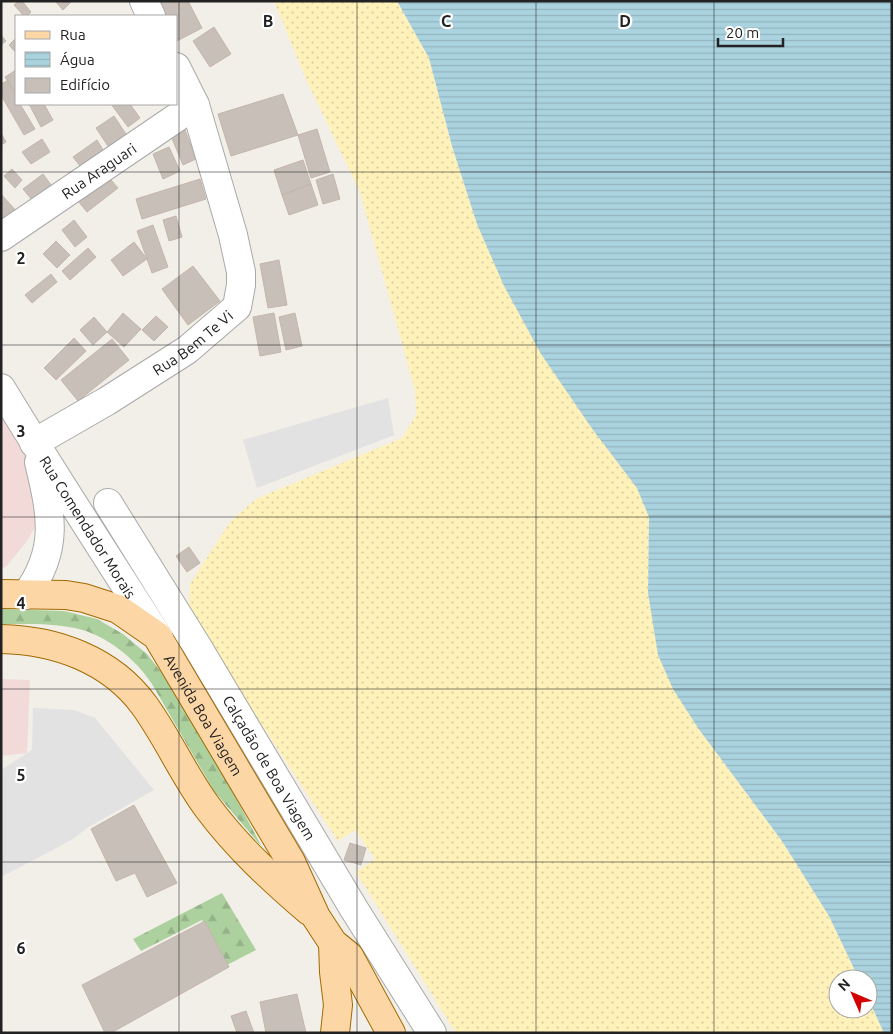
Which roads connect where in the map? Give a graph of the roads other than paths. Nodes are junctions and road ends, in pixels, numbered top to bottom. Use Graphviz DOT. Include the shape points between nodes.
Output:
graph roads {
  1 [pos="144,1"];
  2 [pos="151,15"];
  3 [pos="178,71"];
  4 [pos="195,105"];
  5 [pos="1,236"];
  6 [pos="1,388"];
  7 [pos="34,443"];
  8 [pos="108,503"];
  9 [pos="14,594"];
  10 [pos="3,640"];
  11 [pos="160,641"];
  12 [pos="316,916"];
  13 [pos="333,943"];
  14 [pos="335,1033"];
  15 [pos="391,1033"];
  16 [pos="432,1033"];
  1 -- 2 [label="street"];
  3 -- 4 [label="street, Rua Bem Te Vi"];
  4 -- 5 [label="street, Rua Araguari"];
  4 -- 7 [label="street, Rua Bem Te Vi" via="238,256 242,285 237,307 187,350 107,402"];
  6 -- 7 [label="street, Rua Comendador Morais"];
  7 -- 9 [label="street" via="47,494 51,534 40,574"];
  7 -- 11 [label="street, Rua Comendador Morais"];
  8 -- 16 [label="street, Calçadão de Boa Viagem"];
  9 -- 11 [label="main road, Avenida Boa Viagem" via="66,596 109,606"];
  10 -- 12 [label="main road, Avenida Boa Viagem" via="22,640 59,648 96,662 131,689 208,808 254,861"];
  11 -- 12 [label="main road, Avenida Boa Viagem" via="291,862"];
  12 -- 13 [label="main road, Avenida Boa Viagem"];
  13 -- 14 [label="main road" via="338,1005"];
  13 -- 15 [label="main road, Avenida Boa Viagem" via="349,956"];
}
